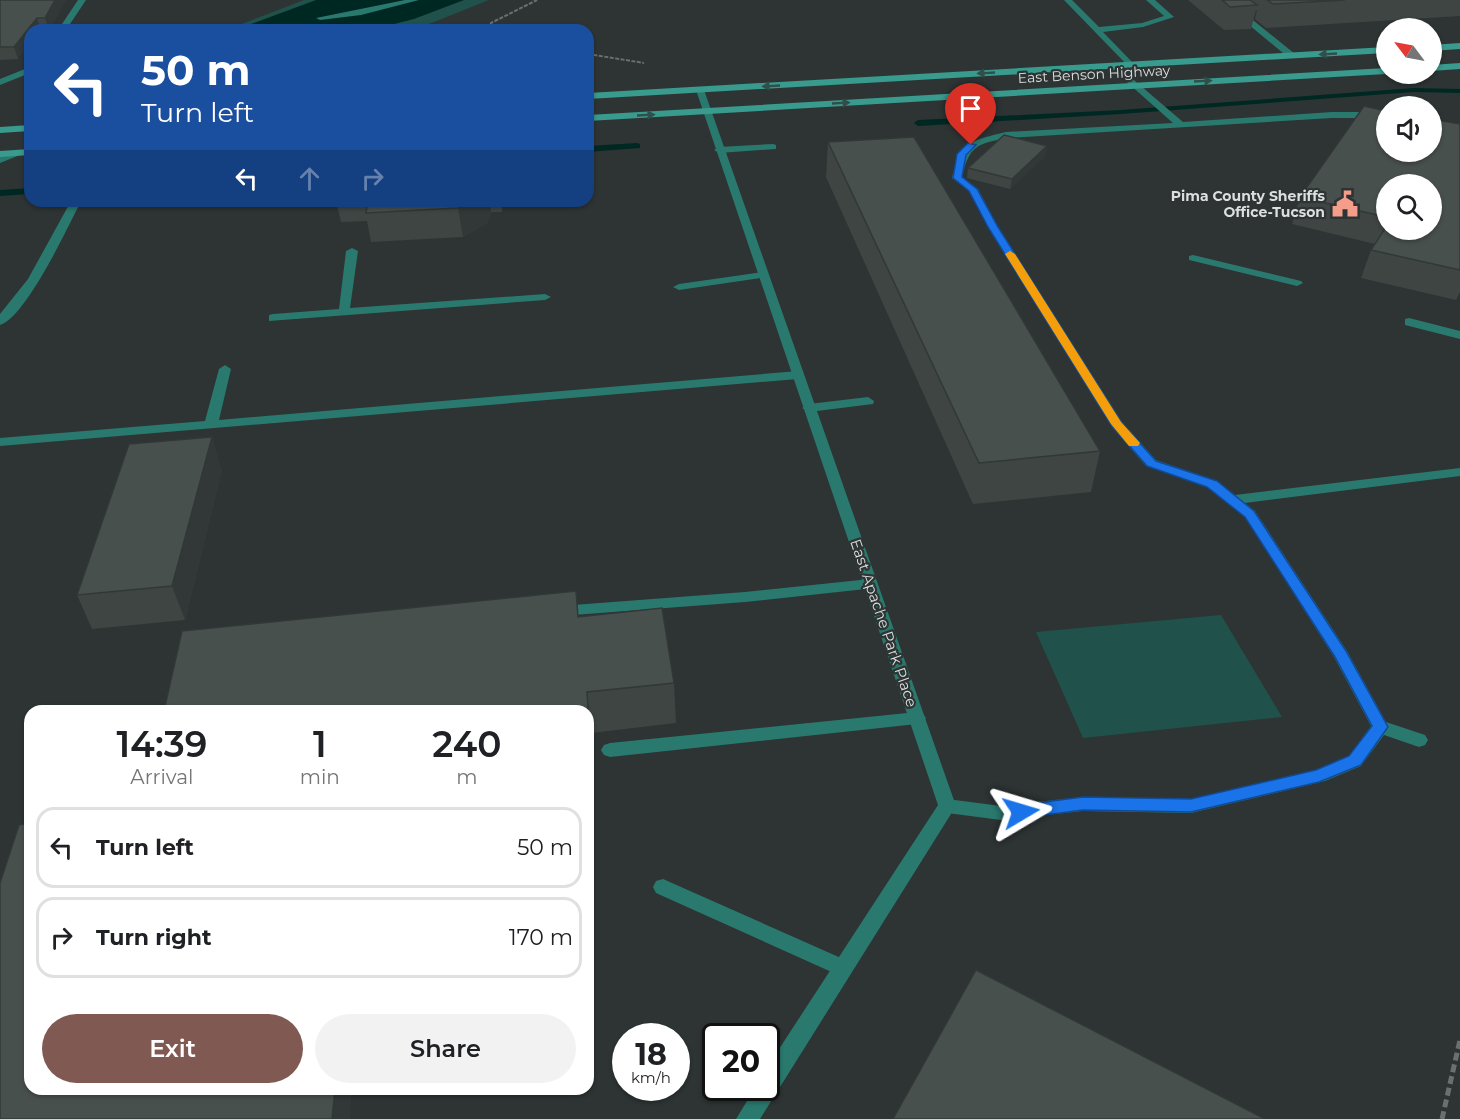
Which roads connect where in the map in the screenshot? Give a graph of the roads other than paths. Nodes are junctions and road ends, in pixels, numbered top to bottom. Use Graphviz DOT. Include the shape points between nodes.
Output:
graph roads {
  1 [pos="82,0"];
  2 [pos="415,0"];
  3 [pos="1068,0"];
  4 [pos="1150,0"];
  5 [pos="1224,0"];
  6 [pos="1252,14"];
  7 [pos="1242,15"];
  8 [pos="320,18"];
  9 [pos="66,24"];
  10 [pos="1096,30"];
  11 [pos="1460,46"];
  12 [pos="1442,47"];
  13 [pos="1376,51"];
  14 [pos="1292,56"];
  15 [pos="1130,65"];
  16 [pos="1114,66"];
  17 [pos="1460,66"];
  18 [pos="1442,67"];
  19 [pos="24,72"];
  20 [pos="1376,72"];
  21 [pos="0,82"];
  22 [pos="1138,85"];
  23 [pos="700,90"];
  24 [pos="594,96"];
  25 [pos="706,111"];
  26 [pos="1376,115"];
  27 [pos="594,118"];
  28 [pos="1181,124"];
  29 [pos="24,128"];
  30 [pos="0,130"];
  31 [pos="773,147"];
  32 [pos="719,150"];
  33 [pos="24,152"];
  34 [pos="16,153"];
  35 [pos="0,154"];
  36 [pos="0,160"];
  37 [pos="73,207"];
  38 [pos="352,250"];
  39 [pos="1193,258"];
  40 [pos="763,275"];
  41 [pos="1297,283"];
  42 [pos="679,287"];
  43 [pos="545,297"];
  44 [pos="344,313"];
  45 [pos="273,318"];
  46 [pos="0,321"];
  47 [pos="1409,322"];
  48 [pos="1460,335"];
  49 [pos="225,369"];
  50 [pos="798,375"];
  51 [pos="868,401"];
  52 [pos="809,408"];
  53 [pos="210,424"];
  54 [pos="0,442"];
  55 [pos="1460,472"];
  56 [pos="1232,500"];
  57 [pos="870,584"];
  58 [pos="543,612"];
  59 [pos="917,718"];
  60 [pos="1380,727"];
  61 [pos="1419,740"];
  62 [pos="610,750"];
  63 [pos="947,806"];
  64 [pos="663,887"];
  65 [pos="843,968"];
  66 [pos="748,1118"];
  1 -- 9 [label="street"];
  2 -- 8 [label="street"];
  3 -- 10 [label="street"];
  4 -- 10 [label="street" via="1170,17 1143,25"];
  5 -- 7 [label="street"];
  6 -- 7 [label="street"];
  7 -- 14 [label="street"];
  10 -- 15 [label="street"];
  11 -- 12 [label="main road"];
  13 -- 14 [label="main road, East Benson Highway, one-way"];
  14 -- 15 [label="main road, East Benson Highway"];
  15 -- 16 [label="main road, East Benson Highway"];
  16 -- 22 [label="street"];
  16 -- 23 [label="main road, East Benson Highway, one-way"];
  17 -- 18 [label="main road"];
  19 -- 21 [label="street"];
  22 -- 20 [label="main road, East Benson Highway, one-way"];
  25 -- 22 [label="main road, East Benson Highway, one-way"];
  22 -- 28 [label="street"];
  23 -- 24 [label="main road, East Benson Highway"];
  23 -- 25 [label="street, East Apache Park Place"];
  27 -- 25 [label="main road, East Benson Highway, one-way"];
  25 -- 32 [label="street, East Apache Park Place"];
  26 -- 28 [label="street"];
  28 -- 56 [label="street" via="1006,135 981,141 962,154 957,178 973,189 1117,424 1151,464 1212,484"];
  29 -- 30 [label="main road"];
  31 -- 32 [label="street"];
  32 -- 40 [label="street, East Apache Park Place"];
  33 -- 34 [label="main road"];
  34 -- 35 [label="main road"];
  34 -- 36 [label="street"];
  37 -- 46 [label="street" via="19,303"];
  38 -- 44 [label="street"];
  39 -- 41 [label="street"];
  40 -- 42 [label="street"];
  40 -- 50 [label="street, East Apache Park Place"];
  43 -- 44 [label="street"];
  44 -- 45 [label="street"];
  47 -- 48 [label="street"];
  49 -- 53 [label="street"];
  50 -- 52 [label="street, East Apache Park Place"];
  50 -- 53 [label="street"];
  51 -- 52 [label="street"];
  52 -- 57 [label="street, East Apache Park Place"];
  53 -- 54 [label="street"];
  55 -- 56 [label="street"];
  56 -- 60 [label="street" via="1250,514 1341,655"];
  57 -- 58 [label="street"];
  57 -- 59 [label="street, East Apache Park Place"];
  59 -- 62 [label="street"];
  59 -- 63 [label="street, East Apache Park Place"];
  60 -- 61 [label="street"];
  60 -- 63 [label="street" via="1355,761 1319,776 1191,806 1083,804 1001,813"];
  63 -- 65 [label="street"];
  64 -- 65 [label="street"];
  65 -- 66 [label="street"];
}
